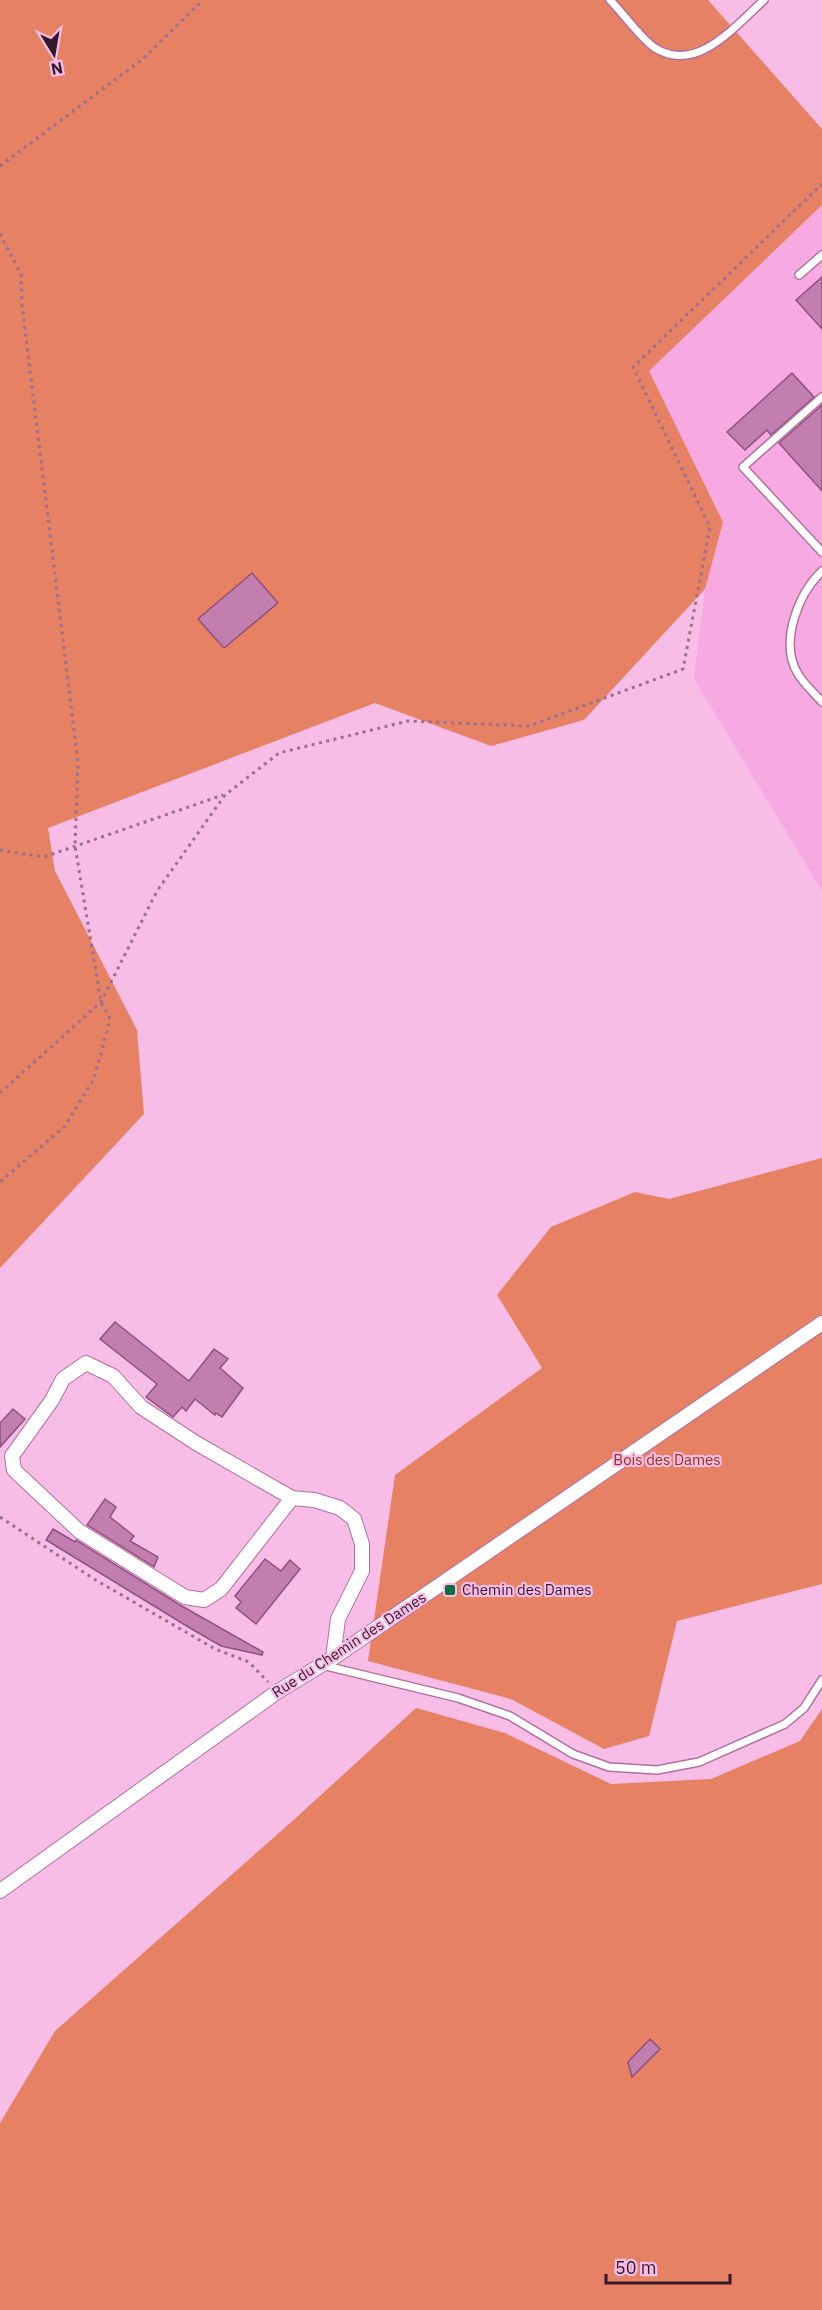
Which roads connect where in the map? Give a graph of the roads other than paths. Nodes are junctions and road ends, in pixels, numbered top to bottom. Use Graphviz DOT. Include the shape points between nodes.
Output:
graph roads {
  1 [pos="610,0"];
  2 [pos="764,0"];
  3 [pos="822,255"];
  4 [pos="799,275"];
  5 [pos="822,397"];
  6 [pos="822,552"];
  7 [pos="822,571"];
  8 [pos="822,702"];
  9 [pos="822,1323"];
  10 [pos="292,1498"];
  11 [pos="327,1661"];
  12 [pos="822,1680"];
  13 [pos="0,1891"];
  1 -- 2 [label="lane" via="653,47 672,56 692,56 707,49"];
  3 -- 4 [label="lane"];
  5 -- 6 [label="lane" via="743,467"];
  7 -- 8 [label="lane" via="810,582 792,624 790,648 797,673"];
  9 -- 11 [label="street, Rue du Chemin des Dames"];
  10 -- 10 [label="street" via="221,1589 204,1600 185,1597 79,1531 14,1470 12,1456 63,1379 86,1363 113,1376 141,1407"];
  10 -- 11 [label="street" via="340,1508 354,1519 362,1544 362,1571 338,1620"];
  11 -- 12 [label="lane" via="510,1716 573,1754 609,1767 657,1770 699,1762 785,1724 804,1708"];
  11 -- 13 [label="street, Rue du Chemin des Dames" via="277,1692"];
}
